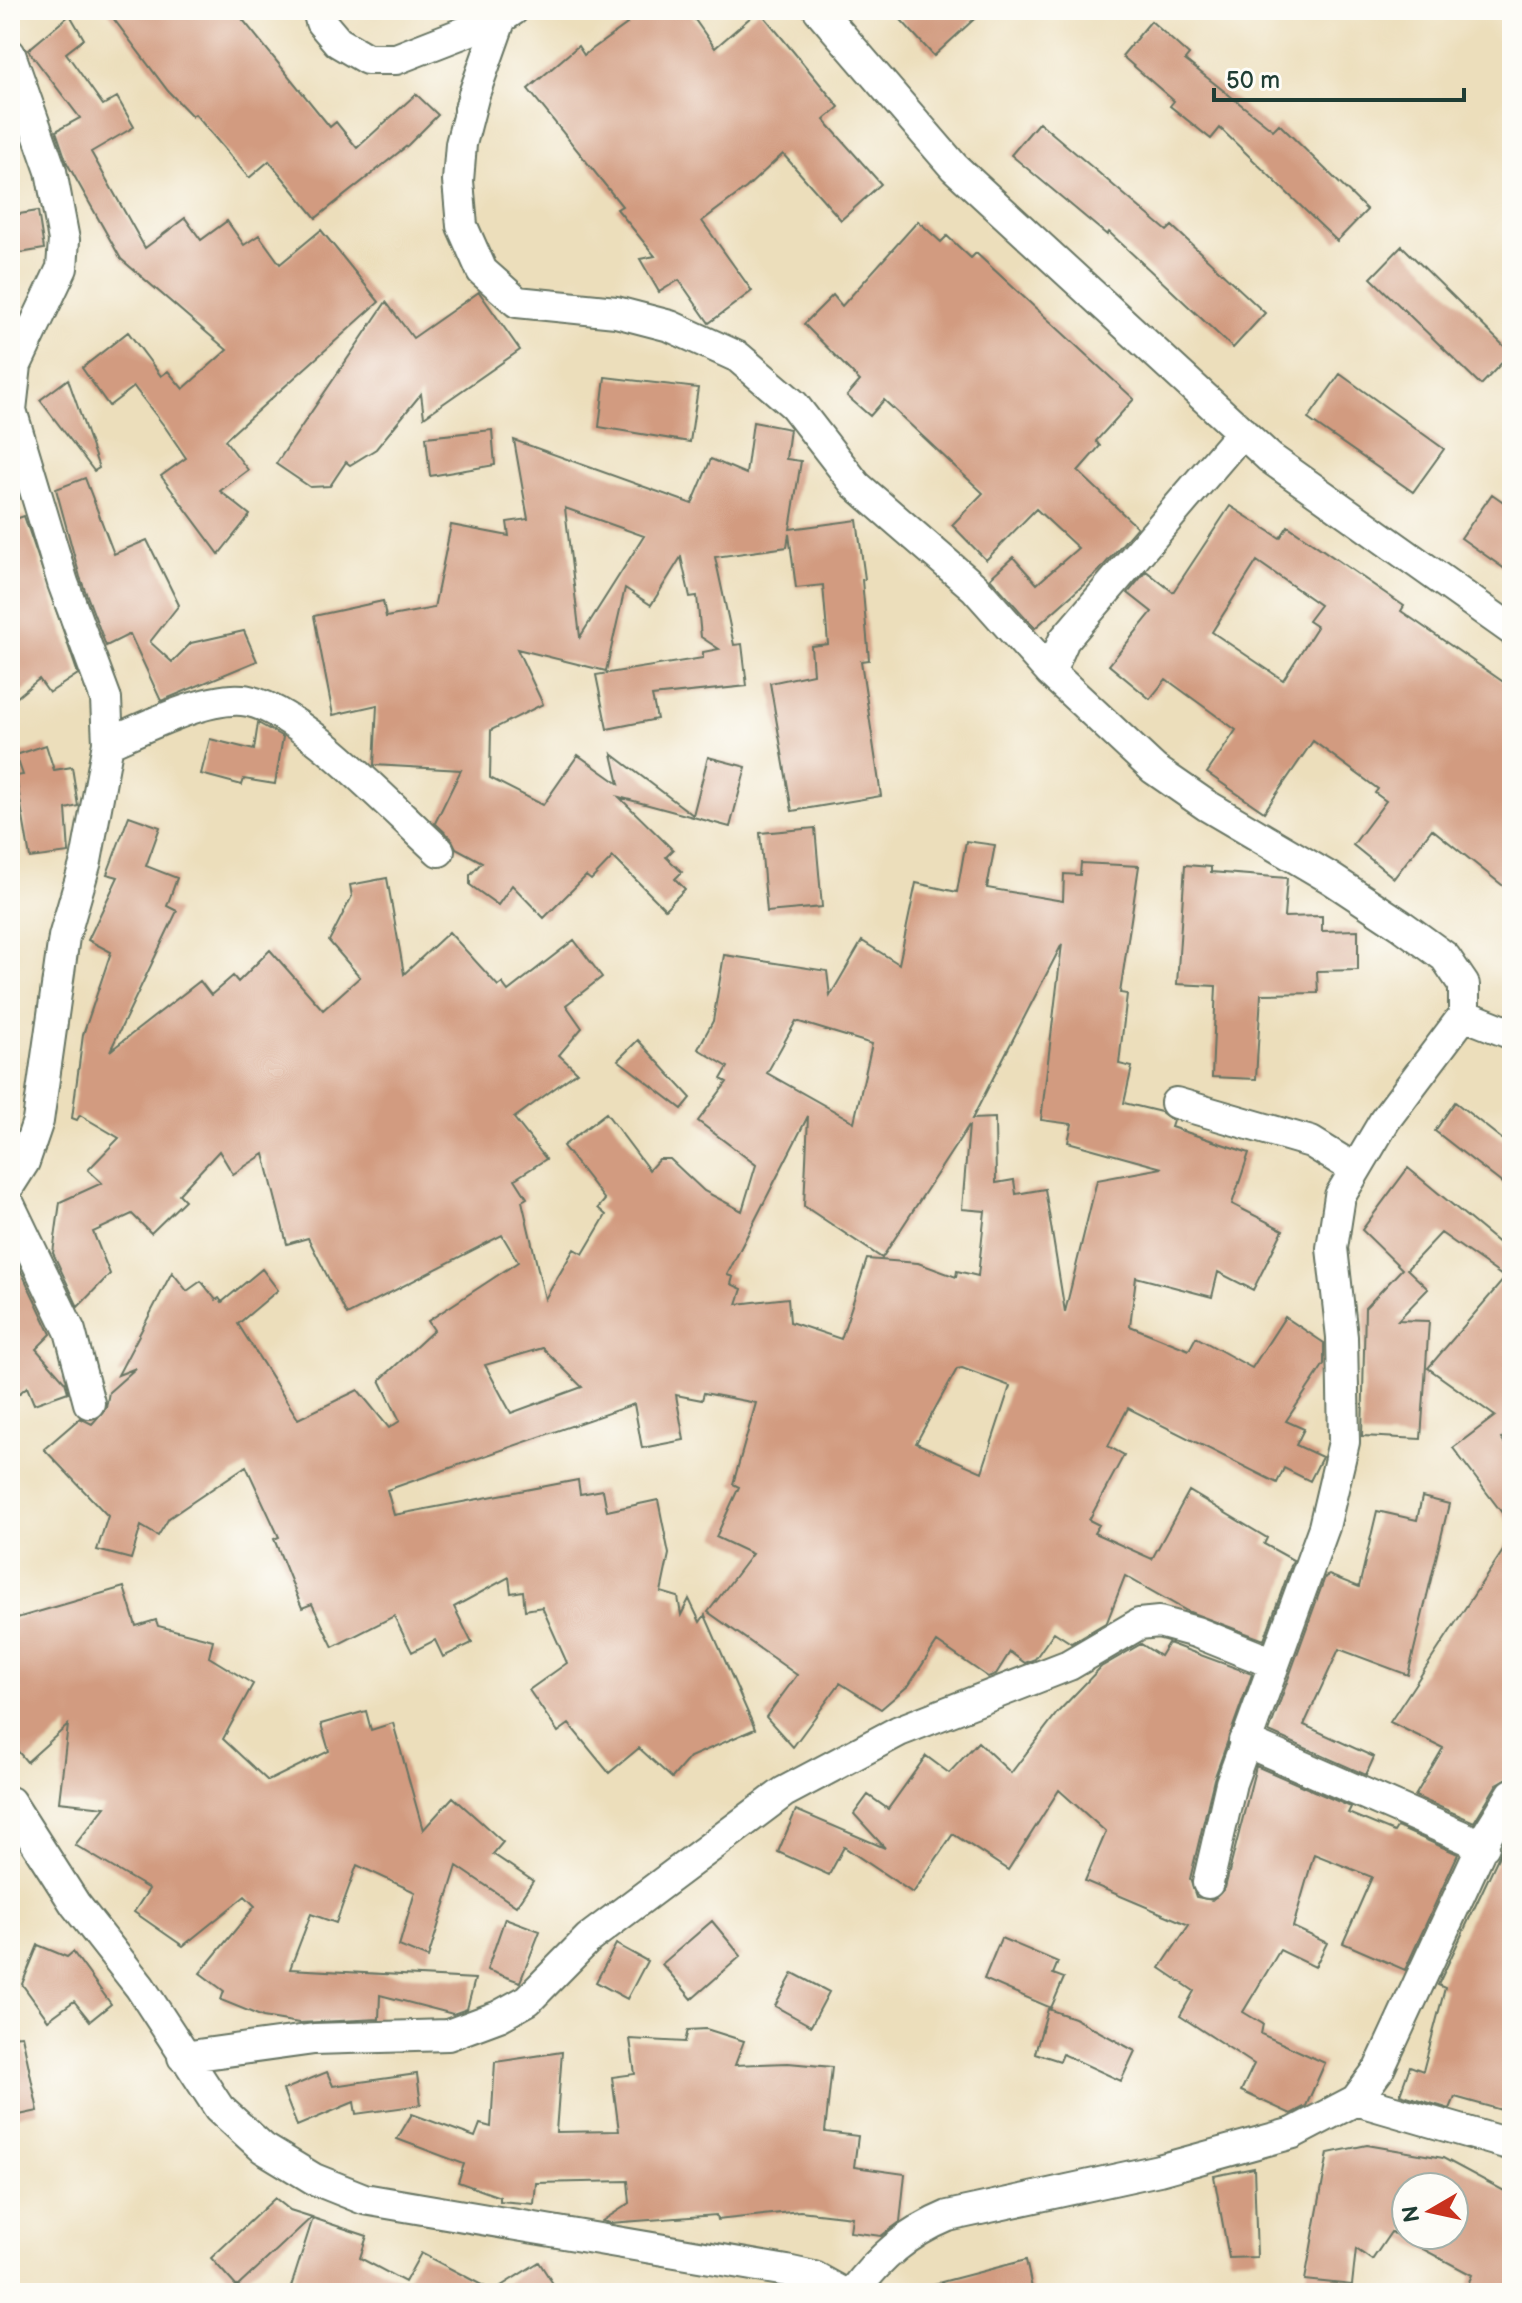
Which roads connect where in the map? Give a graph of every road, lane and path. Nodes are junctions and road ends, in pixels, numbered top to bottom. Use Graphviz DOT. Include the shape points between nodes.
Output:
graph roads {
  1 [pos="318,10"];
  2 [pos="819,10"];
  3 [pos="507,14"];
  4 [pos="10,54"];
  5 [pos="1242,432"];
  6 [pos="1512,630"];
  7 [pos="1050,672"];
  8 [pos="108,743"];
  9 [pos="439,851"];
  10 [pos="1464,1015"];
  11 [pos="1512,1034"];
  12 [pos="1176,1103"];
  13 [pos="1355,1169"];
  14 [pos="10,1184"];
  15 [pos="10,1206"];
  16 [pos="89,1403"];
  17 [pos="1273,1663"];
  18 [pos="1244,1741"];
  19 [pos="1512,1794"];
  20 [pos="10,1802"];
  21 [pos="1484,1846"];
  22 [pos="1208,1883"];
  23 [pos="183,2057"];
  24 [pos="1356,2100"];
  25 [pos="1512,2145"];
  26 [pos="843,2293"];
  27 [pos="853,2293"];
  1 -- 3 [label="street" via="338,42 367,59 396,59"];
  2 -- 5 [label="street" via="954,167"];
  3 -- 7 [label="street" via="474,94 461,144 462,226 482,271 517,302 616,312 670,326 738,357 794,405 856,485 975,588"];
  4 -- 8 [label="street" via="51,171 64,240 62,268 16,365 11,410 59,570 106,699"];
  5 -- 6 [label="street" via="1270,458"];
  5 -- 7 [label="street" via="1064,640"];
  7 -- 10 [label="street" via="1154,769 1445,957 1464,985"];
  8 -- 9 [label="street" via="196,709 240,700 269,705 313,737"];
  8 -- 14 [label="street" via="86,861 64,937 38,1121"];
  10 -- 11 [label="street"];
  10 -- 13 [label="street"];
  12 -- 13 [label="street" via="1311,1142"];
  13 -- 17 [label="street" via="1340,1196 1332,1248 1342,1337 1344,1442 1324,1527"];
  15 -- 16 [label="street" via="70,1331"];
  17 -- 18 [label="street"];
  17 -- 23 [label="street" via="1196,1632 1159,1622 1139,1624 1069,1665 899,1731 784,1792 589,1938 528,2000 499,2016 448,2035 314,2039"];
  18 -- 21 [label="street"];
  18 -- 22 [label="street"];
  19 -- 21 [label="street"];
  20 -- 23 [label="street"];
  21 -- 24 [label="street" via="1379,2069"];
  23 -- 26 [label="street" via="219,2108 263,2148 314,2179 364,2199 787,2271 814,2277"];
  24 -- 25 [label="street"];
  24 -- 27 [label="street" via="1293,2133 1159,2170 948,2216 919,2228 877,2261"];
}
